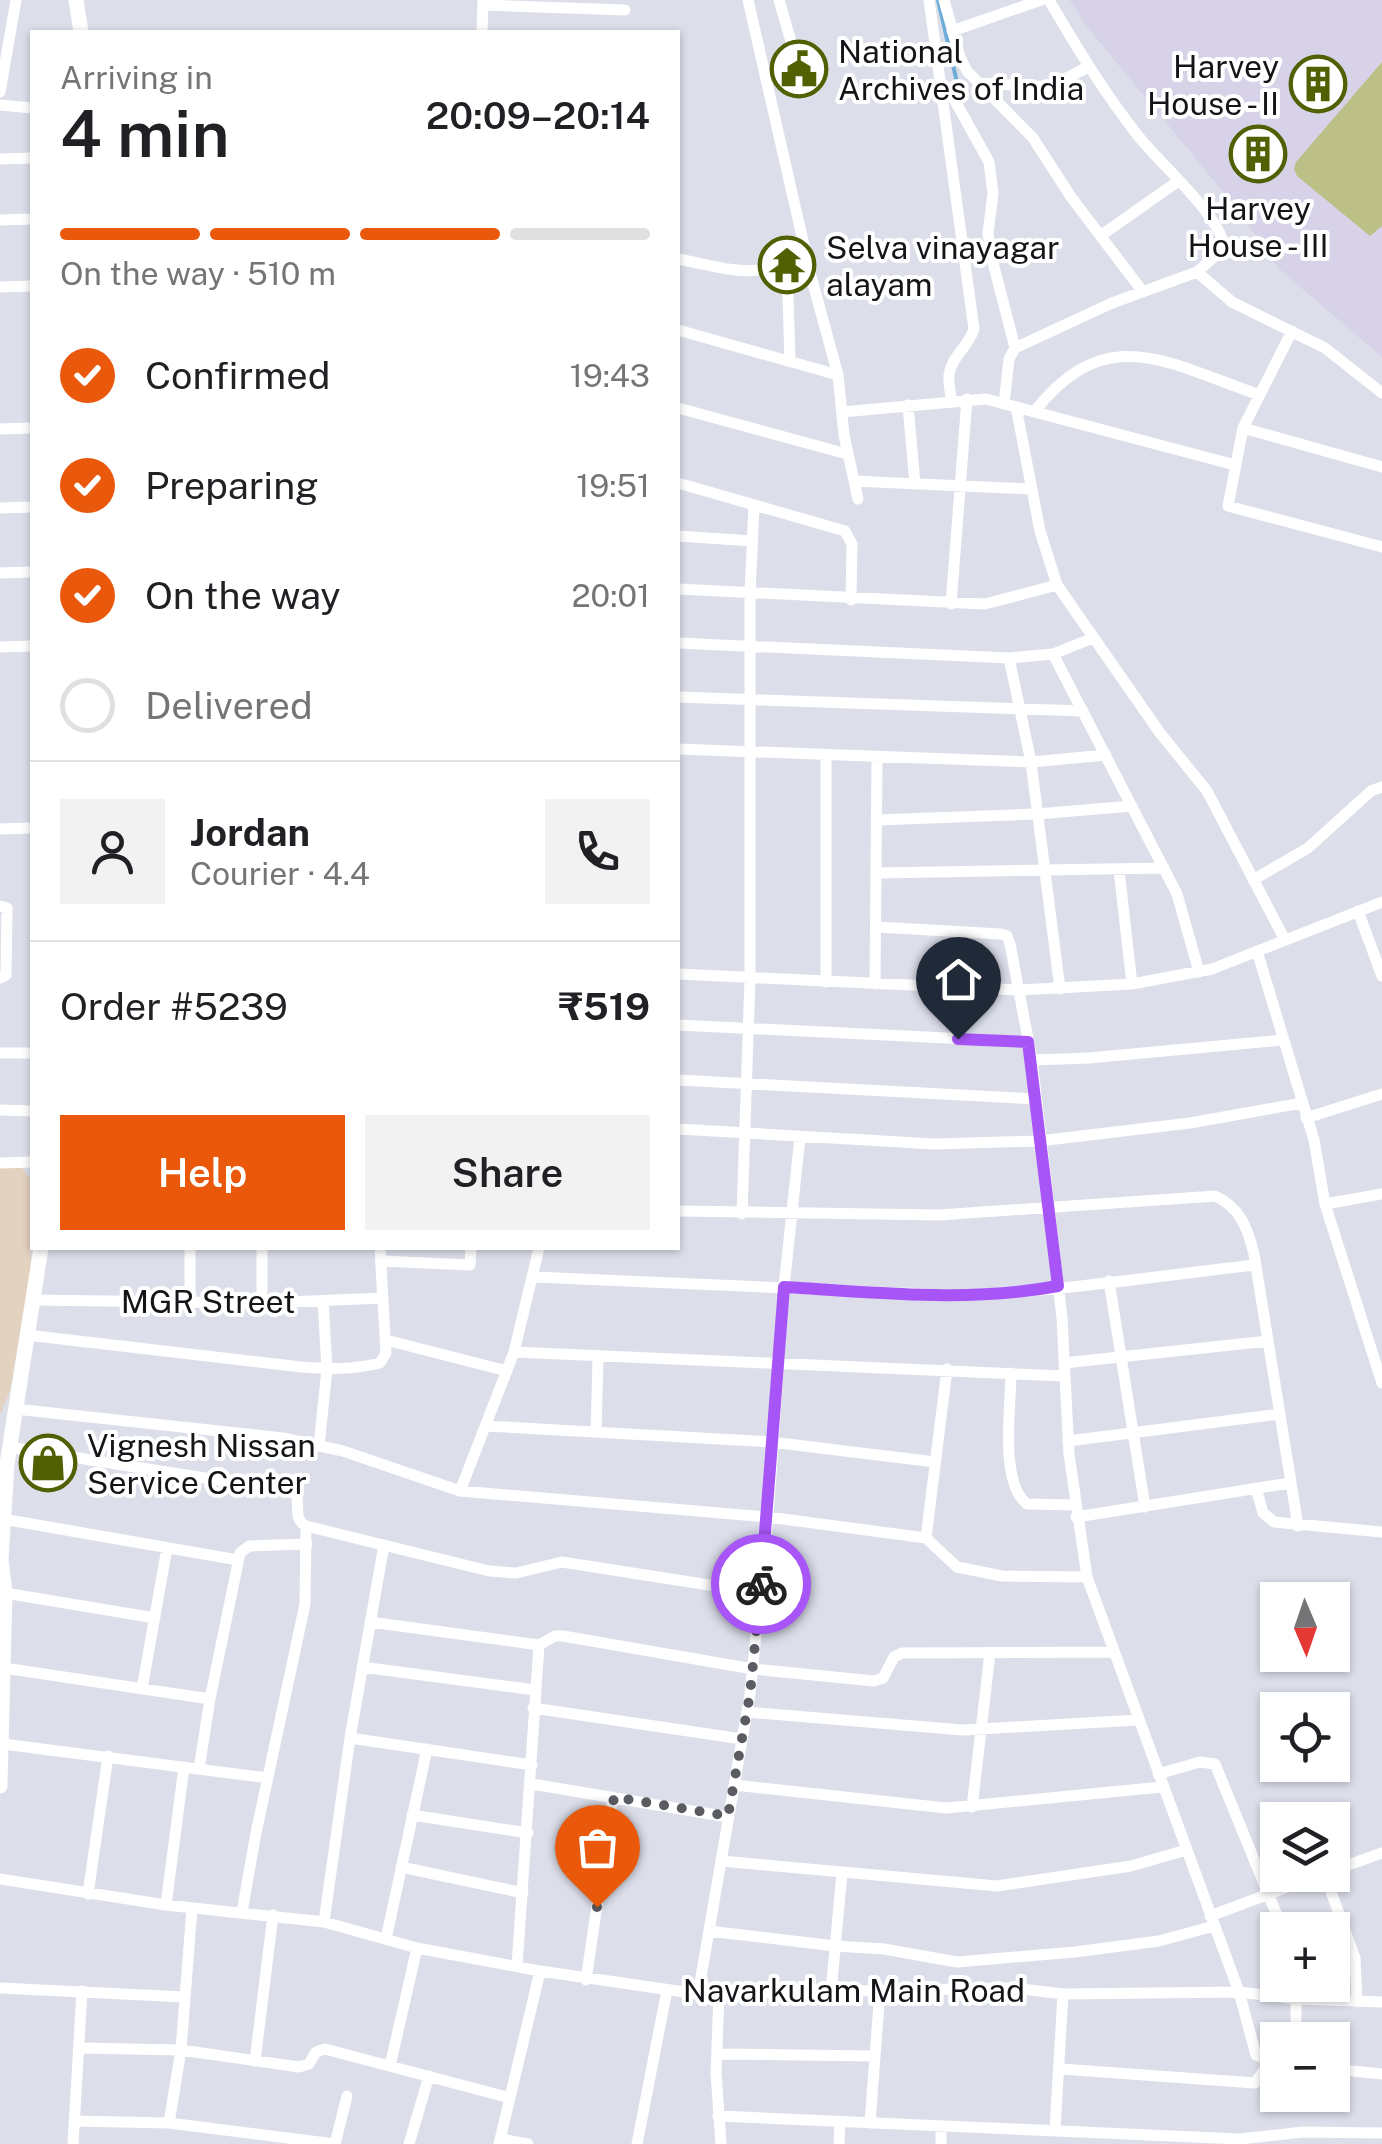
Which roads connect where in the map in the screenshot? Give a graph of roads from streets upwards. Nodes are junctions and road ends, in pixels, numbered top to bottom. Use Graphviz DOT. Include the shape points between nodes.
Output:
graph roads {
  1 [pos="16,0"];
  2 [pos="748,0"];
  3 [pos="779,0"];
  4 [pos="929,0"];
  5 [pos="944,0"];
  6 [pos="1040,0"];
  7 [pos="1049,0"];
  8 [pos="79,2"];
  9 [pos="483,2"];
  10 [pos="625,10"];
  11 [pos="81,30"];
  12 [pos="482,30"];
  13 [pos="952,31"];
  14 [pos="1088,67"];
  15 [pos="799,69"];
  16 [pos="978,83"];
  17 [pos="940,90"];
  18 [pos="0,92"];
  19 [pos="0,105"];
  20 [pos="30,108"];
  21 [pos="30,158"];
  22 [pos="0,159"];
  23 [pos="1177,182"];
  24 [pos="30,218"];
  25 [pos="0,220"];
  26 [pos="1103,234"];
  27 [pos="806,253"];
  28 [pos="680,260"];
  29 [pos="787,263"];
  30 [pos="1197,272"];
  31 [pos="30,286"];
  32 [pos="0,288"];
  33 [pos="1144,292"];
  34 [pos="680,331"];
  35 [pos="1292,331"];
  36 [pos="1015,348"];
  37 [pos="790,362"];
  38 [pos="838,375"];
  39 [pos="1382,393"];
  40 [pos="1258,394"];
  41 [pos="967,399"];
  42 [pos="951,401"];
  43 [pos="1010,405"];
  44 [pos="908,406"];
  45 [pos="680,409"];
  46 [pos="842,412"];
  47 [pos="1034,412"];
  48 [pos="30,428"];
  49 [pos="1244,428"];
  50 [pos="0,429"];
  51 [pos="847,454"];
  52 [pos="1235,465"];
  53 [pos="1382,467"];
  54 [pos="854,481"];
  55 [pos="680,484"];
  56 [pos="915,484"];
  57 [pos="958,486"];
  58 [pos="1032,489"];
  59 [pos="858,499"];
  60 [pos="754,505"];
  61 [pos="30,507"];
  62 [pos="0,508"];
  63 [pos="680,536"];
  64 [pos="752,541"];
  65 [pos="1382,548"];
  66 [pos="30,572"];
  67 [pos="0,573"];
  68 [pos="1057,585"];
  69 [pos="680,589"];
  70 [pos="750,594"];
  71 [pos="851,600"];
  72 [pos="951,604"];
  73 [pos="1094,638"];
  74 [pos="680,643"];
  75 [pos="30,646"];
  76 [pos="750,646"];
  77 [pos="0,647"];
  78 [pos="1053,654"];
  79 [pos="1009,658"];
  80 [pos="680,697"];
  81 [pos="750,701"];
  82 [pos="1019,710"];
  83 [pos="1083,711"];
  84 [pos="680,749"];
  85 [pos="752,753"];
  86 [pos="826,754"];
  87 [pos="1106,755"];
  88 [pos="877,756"];
  89 [pos="1030,762"];
  90 [pos="1382,787"];
  91 [pos="1132,806"];
  92 [pos="1037,814"];
  93 [pos="877,820"];
  94 [pos="0,828"];
  95 [pos="30,828"];
  96 [pos="1164,868"];
  97 [pos="1119,870"];
  98 [pos="1044,872"];
  99 [pos="877,873"];
  100 [pos="1253,880"];
  101 [pos="1382,902"];
  102 [pos="0,906"];
  103 [pos="1358,912"];
  104 [pos="877,926"];
  105 [pos="1285,940"];
  106 [pos="1257,951"];
  107 [pos="1199,972"];
  108 [pos="680,974"];
  109 [pos="1382,976"];
  110 [pos="2,978"];
  111 [pos="750,979"];
  112 [pos="826,982"];
  113 [pos="876,984"];
  114 [pos="1132,984"];
  115 [pos="1060,989"];
  116 [pos="1019,990"];
  117 [pos="680,1025"];
  118 [pos="748,1028"];
  119 [pos="1283,1040"];
  120 [pos="1028,1042"];
  121 [pos="0,1053"];
  122 [pos="30,1053"];
  123 [pos="1032,1060"];
  124 [pos="680,1080"];
  125 [pos="746,1084"];
  126 [pos="1382,1094"];
  127 [pos="1034,1099"];
  128 [pos="1302,1103"];
  129 [pos="0,1110"];
  130 [pos="30,1111"];
  131 [pos="1306,1118"];
  132 [pos="680,1129"];
  133 [pos="744,1135"];
  134 [pos="800,1137"];
  135 [pos="1040,1141"];
  136 [pos="30,1162"];
  137 [pos="0,1163"];
  138 [pos="1382,1194"];
  139 [pos="1326,1204"];
  140 [pos="680,1210"];
  141 [pos="1050,1210"];
  142 [pos="742,1214"];
  143 [pos="792,1215"];
  144 [pos="41,1250"];
  145 [pos="190,1250"];
  146 [pos="262,1250"];
  147 [pos="471,1250"];
  148 [pos="539,1250"];
  149 [pos="381,1254"];
  150 [pos="1256,1265"];
  151 [pos="534,1277"];
  152 [pos="1110,1280"];
  153 [pos="1058,1286"];
  154 [pos="784,1287"];
  155 [pos="384,1298"];
  156 [pos="32,1300"];
  157 [pos="190,1300"];
  158 [pos="323,1301"];
  159 [pos="262,1303"];
  160 [pos="27,1335"];
  161 [pos="386,1340"];
  162 [pos="1268,1341"];
  163 [pos="1376,1343"];
  164 [pos="514,1352"];
  165 [pos="1121,1357"];
  166 [pos="598,1358"];
  167 [pos="778,1362"];
  168 [pos="327,1369"];
  169 [pos="946,1369"];
  170 [pos="1064,1369"];
  171 [pos="507,1371"];
  172 [pos="1012,1373"];
  173 [pos="1382,1383"];
  174 [pos="15,1409"];
  175 [pos="1280,1414"];
  176 [pos="486,1426"];
  177 [pos="596,1432"];
  178 [pos="1133,1432"];
  179 [pos="1068,1441"];
  180 [pos="771,1442"];
  181 [pos="319,1446"];
  182 [pos="5,1457"];
  183 [pos="936,1462"];
  184 [pos="1290,1483"];
  185 [pos="1256,1488"];
  186 [pos="460,1491"];
  187 [pos="1145,1507"];
  188 [pos="1076,1511"];
  189 [pos="768,1517"];
  190 [pos="3,1518"];
  191 [pos="306,1526"];
  192 [pos="1298,1526"];
  193 [pos="1382,1532"];
  194 [pos="926,1538"];
  195 [pos="307,1544"];
  196 [pos="384,1545"];
  197 [pos="167,1548"];
  198 [pos="238,1560"];
  199 [pos="1088,1577"];
  200 [pos="5,1593"];
  201 [pos="760,1593"];
  202 [pos="154,1618"];
  203 [pos="370,1622"];
  204 [pos="540,1646"];
  205 [pos="1112,1652"];
  206 [pos="990,1654"];
  207 [pos="362,1667"];
  208 [pos="4,1668"];
  209 [pos="753,1668"];
  210 [pos="142,1688"];
  211 [pos="535,1690"];
  212 [pos="210,1699"];
  213 [pos="534,1708"];
  214 [pos="747,1712"];
  215 [pos="1138,1720"];
  216 [pos="982,1730"];
  217 [pos="350,1738"];
  218 [pos="742,1739"];
  219 [pos="2,1744"];
  220 [pos="427,1749"];
  221 [pos="108,1756"];
  222 [pos="532,1765"];
  223 [pos="184,1767"];
  224 [pos="199,1769"];
  225 [pos="1158,1774"];
  226 [pos="268,1778"];
  227 [pos="532,1784"];
  228 [pos="734,1785"];
  229 [pos="0,1786"];
  230 [pos="1162,1787"];
  231 [pos="614,1797"];
  232 [pos="972,1807"];
  233 [pos="412,1815"];
  234 [pos="728,1816"];
  235 [pos="528,1833"];
  236 [pos="1186,1850"];
  237 [pos="1382,1854"];
  238 [pos="721,1861"];
  239 [pos="1350,1864"];
  240 [pos="401,1867"];
  241 [pos="842,1872"];
  242 [pos="0,1879"];
  243 [pos="1278,1892"];
  244 [pos="1330,1892"];
  245 [pos="523,1893"];
  246 [pos="88,1894"];
  247 [pos="1270,1895"];
  248 [pos="166,1905"];
  249 [pos="192,1908"];
  250 [pos="242,1912"];
  251 [pos="1276,1912"];
  252 [pos="273,1915"];
  253 [pos="1212,1921"];
  254 [pos="324,1922"];
  255 [pos="709,1931"];
  256 [pos="386,1939"];
  257 [pos="835,1946"];
  258 [pos="417,1948"];
  259 [pos="518,1966"];
  260 [pos="540,1972"];
  261 [pos="586,1980"];
  262 [pos="0,1988"];
  263 [pos="667,1990"];
  264 [pos="880,1990"];
  265 [pos="82,1992"];
  266 [pos="831,1992"];
  267 [pos="1239,1992"];
  268 [pos="698,1994"];
  269 [pos="719,1994"];
  270 [pos="1063,1994"];
  271 [pos="1260,1995"];
  272 [pos="185,1997"];
  273 [pos="1350,2002"];
  274 [pos="1357,2002"];
  275 [pos="1382,2002"];
  276 [pos="79,2048"];
  277 [pos="182,2050"];
  278 [pos="717,2054"];
  279 [pos="875,2056"];
  280 [pos="1260,2057"];
  281 [pos="255,2061"];
  282 [pos="390,2066"];
  283 [pos="1061,2069"];
  284 [pos="1350,2070"];
  285 [pos="1382,2074"];
  286 [pos="430,2076"];
  287 [pos="1260,2077"];
  288 [pos="347,2096"];
  289 [pos="510,2098"];
  290 [pos="718,2116"];
  291 [pos="74,2121"];
  292 [pos="840,2122"];
  293 [pos="169,2123"];
  294 [pos="870,2123"];
  295 [pos="941,2126"];
  296 [pos="1055,2129"];
  297 [pos="1382,2133"];
  298 [pos="239,2137"];
  299 [pos="1302,2138"];
  300 [pos="500,2142"];
  301 [pos="73,2144"];
  302 [pos="335,2144"];
  303 [pos="409,2144"];
  304 [pos="528,2144"];
  305 [pos="637,2144"];
  306 [pos="720,2144"];
  307 [pos="839,2144"];
  308 [pos="941,2144"];
  1 -- 18 [label="street"];
  2 -- 27 [label="street"];
  3 -- 15 [label="street"];
  4 -- 17 [label="street"];
  5 -- 13 [label="street"];
  6 -- 13 [label="street"];
  7 -- 14 [label="street"];
  8 -- 11 [label="street"];
  9 -- 10 [label="street"];
  9 -- 12 [label="street"];
  13 -- 16 [label="street"];
  14 -- 16 [label="street" via="1048,86"];
  14 -- 23 [label="street"];
  16 -- 26 [label="street" via="1034,138"];
  17 -- 36 [label="street" via="954,99 988,162 991,255"];
  17 -- 42 [label="street" via="974,330 952,364"];
  19 -- 20 [label="street"];
  21 -- 22 [label="street"];
  23 -- 26 [label="street"];
  23 -- 30 [label="street" via="1216,224 1225,248"];
  24 -- 25 [label="street"];
  26 -- 33 [label="street"];
  27 -- 29 [label="street"];
  27 -- 38 [label="street"];
  28 -- 29 [label="street" via="744,272"];
  29 -- 37 [label="street"];
  30 -- 33 [label="street"];
  30 -- 35 [label="street" via="1222,296"];
  31 -- 32 [label="street"];
  33 -- 36 [label="street"];
  34 -- 37 [label="street"];
  35 -- 39 [label="street"];
  35 -- 40 [label="street"];
  36 -- 43 [label="street" via="1009,359"];
  37 -- 38 [label="street"];
  38 -- 46 [label="street"];
  40 -- 47 [label="street" via="1126,354 1072,374"];
  40 -- 49 [label="street"];
  41 -- 42 [label="street"];
  41 -- 43 [label="street"];
  41 -- 57 [label="street"];
  42 -- 44 [label="street"];
  43 -- 47 [label="street"];
  43 -- 58 [label="street"];
  44 -- 46 [label="street"];
  44 -- 56 [label="street"];
  45 -- 51 [label="street"];
  46 -- 51 [label="street"];
  47 -- 52 [label="street"];
  48 -- 50 [label="street"];
  49 -- 52 [label="street"];
  49 -- 53 [label="street"];
  51 -- 54 [label="street"];
  52 -- 65 [label="street" via="1228,506"];
  54 -- 56 [label="street"];
  54 -- 59 [label="street"];
  55 -- 60 [label="street"];
  56 -- 57 [label="street"];
  57 -- 58 [label="street"];
  57 -- 72 [label="street"];
  58 -- 68 [label="street"];
  60 -- 64 [label="street"];
  60 -- 71 [label="street" via="844,531 852,544"];
  61 -- 62 [label="street"];
  63 -- 64 [label="street"];
  64 -- 70 [label="street"];
  66 -- 67 [label="street"];
  68 -- 72 [label="street" via="1008,600"];
  68 -- 73 [label="street"];
  69 -- 70 [label="street"];
  70 -- 71 [label="street"];
  70 -- 76 [label="street"];
  71 -- 72 [label="street"];
  73 -- 78 [label="street"];
  73 -- 100 [label="street" via="1207,791"];
  74 -- 76 [label="street"];
  75 -- 77 [label="street"];
  76 -- 79 [label="street"];
  76 -- 81 [label="street"];
  78 -- 79 [label="street"];
  78 -- 83 [label="street"];
  79 -- 82 [label="street"];
  80 -- 81 [label="street"];
  81 -- 82 [label="street"];
  81 -- 85 [label="street"];
  82 -- 83 [label="street"];
  82 -- 89 [label="street"];
  83 -- 87 [label="street"];
  84 -- 85 [label="street"];
  85 -- 86 [label="street"];
  85 -- 111 [label="street"];
  86 -- 88 [label="street"];
  86 -- 112 [label="street"];
  87 -- 89 [label="street"];
  87 -- 91 [label="street"];
  88 -- 89 [label="street"];
  88 -- 93 [label="street"];
  89 -- 92 [label="street"];
  90 -- 100 [label="street" via="1308,848"];
  91 -- 92 [label="street"];
  91 -- 96 [label="street"];
  92 -- 93 [label="street"];
  92 -- 98 [label="street"];
  93 -- 99 [label="street"];
  94 -- 95 [label="street"];
  96 -- 97 [label="street"];
  96 -- 107 [label="street"];
  97 -- 98 [label="street"];
  97 -- 114 [label="street"];
  98 -- 99 [label="street"];
  98 -- 115 [label="street"];
  99 -- 104 [label="street"];
  100 -- 105 [label="street"];
  101 -- 103 [label="street"];
  102 -- 110 [label="street" via="6,907"];
  103 -- 105 [label="street"];
  103 -- 109 [label="street"];
  104 -- 113 [label="street"];
  104 -- 116 [label="street" via="1002,934"];
  105 -- 106 [label="street"];
  106 -- 107 [label="street"];
  106 -- 119 [label="street"];
  107 -- 114 [label="street"];
  108 -- 111 [label="street"];
  111 -- 112 [label="street"];
  111 -- 118 [label="street"];
  112 -- 113 [label="street"];
  113 -- 116 [label="street"];
  114 -- 115 [label="street"];
  115 -- 116 [label="street"];
  116 -- 120 [label="street"];
  117 -- 118 [label="street"];
  118 -- 120 [label="street"];
  118 -- 125 [label="street"];
  119 -- 123 [label="street"];
  119 -- 128 [label="street"];
  120 -- 123 [label="street"];
  121 -- 122 [label="street"];
  123 -- 127 [label="street"];
  124 -- 125 [label="street"];
  125 -- 127 [label="street"];
  125 -- 133 [label="street"];
  126 -- 131 [label="street"];
  127 -- 135 [label="street"];
  128 -- 131 [label="street"];
  128 -- 135 [label="street"];
  129 -- 130 [label="street"];
  131 -- 139 [label="street"];
  132 -- 133 [label="street"];
  133 -- 134 [label="street"];
  133 -- 142 [label="street"];
  134 -- 135 [label="street"];
  134 -- 143 [label="street"];
  135 -- 141 [label="street"];
  136 -- 137 [label="street"];
  138 -- 139 [label="street"];
  139 -- 163 [label="street"];
  140 -- 142 [label="street"];
  141 -- 143 [label="street"];
  141 -- 150 [label="street" via="1215,1196 1248,1229"];
  141 -- 153 [label="street"];
  142 -- 143 [label="street"];
  143 -- 154 [label="street"];
  144 -- 156 [label="street"];
  145 -- 157 [label="street"];
  146 -- 159 [label="street"];
  147 -- 149 [label="street" via="470,1264"];
  148 -- 151 [label="street"];
  149 -- 155 [label="street"];
  150 -- 152 [label="street"];
  150 -- 162 [label="street"];
  151 -- 154 [label="street"];
  151 -- 164 [label="street"];
  152 -- 153 [label="street"];
  152 -- 165 [label="street"];
  153 -- 154 [label="street" via="947,1295"];
  153 -- 170 [label="street"];
  154 -- 167 [label="street"];
  155 -- 158 [label="street, MGR Street"];
  155 -- 161 [label="street"];
  156 -- 157 [label="street, MGR Street"];
  156 -- 160 [label="street"];
  157 -- 159 [label="street, MGR Street"];
  158 -- 159 [label="street, MGR Street"];
  158 -- 168 [label="street"];
  160 -- 168 [label="street"];
  160 -- 174 [label="street"];
  161 -- 168 [label="street" via="380,1363"];
  161 -- 171 [label="street"];
  162 -- 165 [label="street"];
  162 -- 175 [label="street"];
  163 -- 173 [label="street"];
  164 -- 166 [label="street"];
  164 -- 171 [label="street"];
  165 -- 170 [label="street"];
  165 -- 178 [label="street"];
  166 -- 167 [label="street"];
  166 -- 177 [label="street"];
  167 -- 169 [label="street"];
  167 -- 180 [label="street"];
  168 -- 181 [label="street"];
  169 -- 172 [label="street"];
  169 -- 183 [label="street"];
  170 -- 172 [label="street"];
  170 -- 179 [label="street"];
  171 -- 176 [label="street"];
  172 -- 188 [label="street" via="1010,1472 1017,1494 1027,1504"];
  174 -- 181 [label="street"];
  174 -- 182 [label="street"];
  175 -- 178 [label="street"];
  175 -- 184 [label="street"];
  176 -- 177 [label="street"];
  176 -- 186 [label="street"];
  177 -- 180 [label="street"];
  178 -- 179 [label="street"];
  178 -- 187 [label="street"];
  179 -- 188 [label="street"];
  180 -- 183 [label="street"];
  180 -- 189 [label="street"];
  181 -- 186 [label="street"];
  182 -- 190 [label="street"];
  182 -- 191 [label="street" via="287,1491 296,1494 297,1516"];
  183 -- 194 [label="street"];
  184 -- 185 [label="street"];
  184 -- 192 [label="street"];
  185 -- 187 [label="street"];
  185 -- 192 [label="street" via="1267,1518"];
  186 -- 189 [label="street"];
  187 -- 188 [label="street"];
  188 -- 199 [label="street"];
  189 -- 194 [label="street"];
  189 -- 201 [label="street"];
  190 -- 197 [label="street"];
  190 -- 200 [label="street"];
  191 -- 195 [label="street"];
  191 -- 196 [label="street"];
  192 -- 193 [label="street"];
  194 -- 199 [label="street" via="957,1568"];
  195 -- 198 [label="street" via="249,1546"];
  195 -- 226 [label="street" via="305,1604"];
  196 -- 201 [label="street" via="489,1571 516,1573 562,1562"];
  196 -- 203 [label="street"];
  197 -- 198 [label="street"];
  197 -- 202 [label="street"];
  198 -- 212 [label="street"];
  199 -- 205 [label="street"];
  200 -- 202 [label="street"];
  200 -- 208 [label="street"];
  201 -- 209 [label="street"];
  202 -- 210 [label="street"];
  203 -- 204 [label="street"];
  203 -- 207 [label="street"];
  204 -- 209 [label="street" via="563,1636"];
  204 -- 211 [label="street"];
  205 -- 206 [label="street"];
  205 -- 215 [label="street"];
  206 -- 209 [label="street" via="902,1653 874,1680"];
  206 -- 216 [label="street"];
  207 -- 211 [label="street"];
  207 -- 217 [label="street"];
  208 -- 210 [label="street"];
  208 -- 219 [label="street"];
  209 -- 214 [label="street"];
  210 -- 212 [label="street"];
  211 -- 213 [label="street"];
  212 -- 224 [label="street"];
  213 -- 218 [label="street"];
  213 -- 222 [label="street"];
  214 -- 216 [label="street"];
  214 -- 218 [label="street"];
  215 -- 216 [label="street"];
  215 -- 225 [label="street"];
  216 -- 232 [label="street"];
  217 -- 220 [label="street"];
  217 -- 254 [label="street"];
  218 -- 228 [label="street"];
  219 -- 221 [label="street"];
  219 -- 229 [label="street"];
  220 -- 222 [label="street"];
  220 -- 233 [label="street"];
  221 -- 223 [label="street"];
  221 -- 246 [label="street"];
  222 -- 227 [label="street"];
  223 -- 224 [label="street"];
  223 -- 248 [label="street"];
  224 -- 226 [label="street"];
  225 -- 230 [label="street"];
  225 -- 247 [label="street" via="1215,1764"];
  226 -- 250 [label="street"];
  227 -- 231 [label="street"];
  227 -- 235 [label="street"];
  228 -- 232 [label="street"];
  228 -- 234 [label="street"];
  230 -- 232 [label="street"];
  230 -- 236 [label="street"];
  231 -- 234 [label="street"];
  231 -- 261 [label="street"];
  233 -- 235 [label="street"];
  233 -- 240 [label="street"];
  234 -- 238 [label="street"];
  235 -- 245 [label="street"];
  236 -- 241 [label="street" via="1131,1866 997,1886"];
  236 -- 253 [label="street"];
  237 -- 239 [label="street"];
  238 -- 241 [label="street"];
  238 -- 255 [label="street"];
  240 -- 245 [label="street"];
  240 -- 256 [label="street"];
  241 -- 257 [label="street"];
  242 -- 246 [label="street, Navarkulam Main Road"];
  243 -- 247 [label="street"];
  244 -- 274 [label="street" via="1355,1958"];
  245 -- 259 [label="street"];
  246 -- 248 [label="street, Navarkulam Main Road"];
  247 -- 251 [label="street"];
  247 -- 253 [label="street"];
  248 -- 249 [label="street, Navarkulam Main Road"];
  249 -- 250 [label="street, Navarkulam Main Road"];
  249 -- 272 [label="street"];
  250 -- 252 [label="street, Navarkulam Main Road"];
  252 -- 254 [label="street, Navarkulam Main Road"];
  252 -- 281 [label="street"];
  253 -- 257 [label="street" via="1159,1941 956,1962"];
  253 -- 267 [label="street"];
  254 -- 256 [label="street, Navarkulam Main Road"];
  255 -- 257 [label="street"];
  255 -- 268 [label="street"];
  256 -- 258 [label="street, Navarkulam Main Road"];
  257 -- 266 [label="street"];
  258 -- 259 [label="street, Navarkulam Main Road"];
  258 -- 282 [label="street"];
  259 -- 260 [label="street, Navarkulam Main Road"];
  260 -- 261 [label="street, Navarkulam Main Road"];
  260 -- 289 [label="street"];
  261 -- 263 [label="street, Navarkulam Main Road"];
  262 -- 265 [label="street"];
  263 -- 268 [label="street, Navarkulam Main Road"];
  263 -- 305 [label="street"];
  264 -- 266 [label="street, Navarkulam Main Road"];
  264 -- 270 [label="street, Navarkulam Main Road"];
  264 -- 279 [label="street"];
  265 -- 272 [label="street"];
  265 -- 276 [label="street"];
  266 -- 269 [label="street, Navarkulam Main Road"];
  267 -- 270 [label="street, Navarkulam Main Road"];
  267 -- 271 [label="street, Navarkulam Main Road"];
  267 -- 280 [label="street"];
  268 -- 269 [label="street, Navarkulam Main Road"];
  269 -- 278 [label="street"];
  270 -- 283 [label="street"];
  272 -- 277 [label="street"];
  273 -- 274 [label="street, Navarkulam Main Road"];
  274 -- 275 [label="street, Navarkulam Main Road"];
  276 -- 277 [label="street"];
  276 -- 291 [label="street"];
  277 -- 281 [label="street"];
  277 -- 293 [label="street"];
  278 -- 279 [label="street"];
  278 -- 290 [label="street"];
  279 -- 294 [label="street"];
  281 -- 282 [label="street" via="299,2067 325,2049"];
  282 -- 286 [label="street"];
  283 -- 287 [label="street" via="1255,2083"];
  283 -- 296 [label="street"];
  284 -- 285 [label="street"];
  286 -- 289 [label="street"];
  286 -- 303 [label="street"];
  288 -- 302 [label="street"];
  289 -- 300 [label="street"];
  290 -- 292 [label="street"];
  290 -- 306 [label="street"];
  291 -- 293 [label="street"];
  291 -- 301 [label="street"];
  292 -- 294 [label="street"];
  292 -- 307 [label="street"];
  293 -- 298 [label="street"];
  294 -- 295 [label="street"];
  295 -- 296 [label="street"];
  295 -- 308 [label="street"];
  296 -- 299 [label="street"];
  297 -- 299 [label="street"];
  298 -- 302 [label="street"];
  300 -- 304 [label="street"];
}
